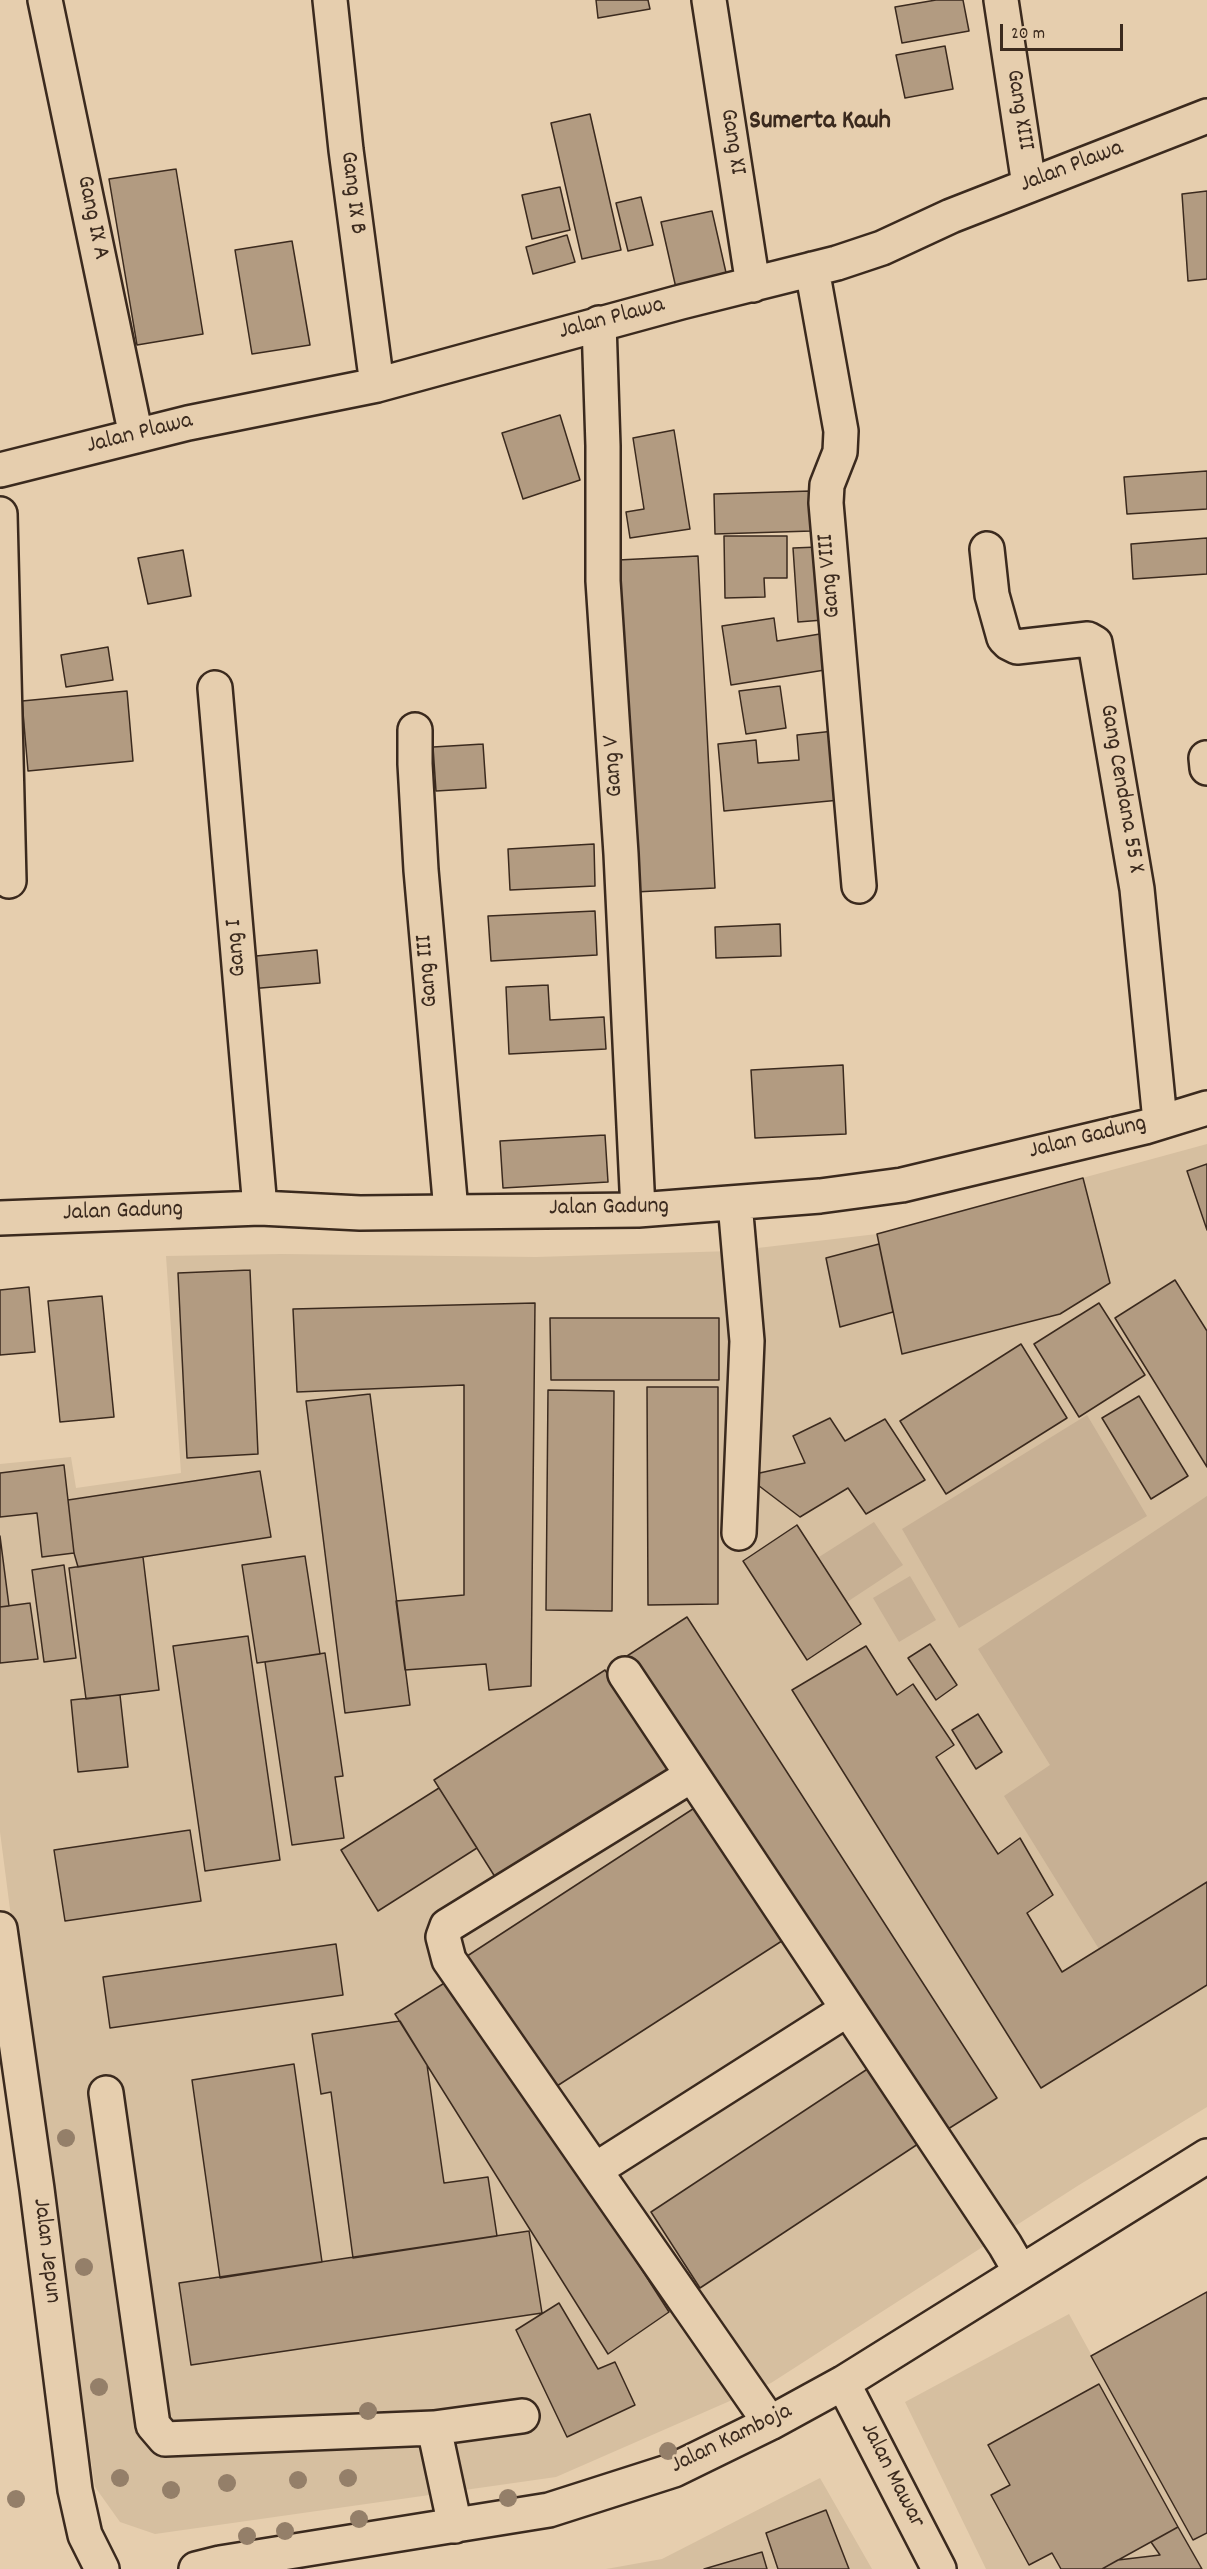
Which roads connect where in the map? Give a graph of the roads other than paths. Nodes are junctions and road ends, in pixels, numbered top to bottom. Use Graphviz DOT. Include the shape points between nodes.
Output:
graph roads {
  1 [pos="45,0"];
  2 [pos="330,0"];
  3 [pos="709,0"];
  4 [pos="1001,0"];
  5 [pos="1207,116"];
  6 [pos="1029,185"];
  7 [pos="812,269"];
  8 [pos="753,285"];
  9 [pos="599,323"];
  10 [pos="376,385"];
  11 [pos="136,435"];
  12 [pos="0,470"];
  13 [pos="0,513"];
  14 [pos="987,549"];
  15 [pos="215,688"];
  16 [pos="416,730"];
  17 [pos="9,881"];
  18 [pos="859,886"];
  19 [pos="1207,1108"];
  20 [pos="1160,1121"];
  21 [pos="735,1203"];
  22 [pos="260,1208"];
  23 [pos="638,1210"];
  24 [pos="451,1211"];
  25 [pos="0,1218"];
  26 [pos="739,1533"];
  27 [pos="625,1674"];
  28 [pos="692,1775"];
  29 [pos="0,1929"];
  30 [pos="848,2009"];
  31 [pos="106,2093"];
  32 [pos="1207,2156"];
  33 [pos="595,2170"];
  34 [pos="1020,2271"];
  35 [pos="843,2383"];
  36 [pos="522,2416"];
  37 [pos="770,2423"];
  38 [pos="434,2428"];
  39 [pos="455,2526"];
  40 [pos="102,2569"];
  41 [pos="196,2569"];
  42 [pos="939,2569"];
  1 -- 11 [label="street, Gang IX A"];
  2 -- 10 [label="street, Gang IX B"];
  3 -- 8 [label="street, Gang XI"];
  4 -- 6 [label="street, Gang XIII"];
  5 -- 6 [label="street, Jalan Plawa" via="1076,170"];
  6 -- 7 [label="street, Jalan Plawa" via="882,248"];
  7 -- 8 [label="street, Jalan Plawa"];
  7 -- 18 [label="street, Gang VIII" via="841,431 840,452 827,485 825,503"];
  8 -- 9 [label="street, Jalan Plawa"];
  9 -- 10 [label="street, Jalan Plawa"];
  9 -- 23 [label="street, Gang V" via="603,581"];
  10 -- 11 [label="street, Jalan Plawa"];
  11 -- 12 [label="street, Jalan Plawa"];
  13 -- 17 [label="street"];
  14 -- 20 [label="street, Gang Cendana 55 X" via="992,595 1004,638 1009,643 1017,647 1088,639 1095,643 1137,889"];
  15 -- 22 [label="street, Gang I"];
  16 -- 24 [label="street, Gang III" via="421,870"];
  19 -- 20 [label="street, Jalan Gadung"];
  20 -- 21 [label="street, Jalan Gadung" via="902,1185"];
  21 -- 23 [label="street, Jalan Gadung"];
  21 -- 26 [label="street" via="747,1341"];
  22 -- 24 [label="street, Jalan Gadung" via="360,1213"];
  22 -- 25 [label="street, Jalan Gadung"];
  23 -- 24 [label="street, Jalan Gadung"];
  27 -- 28 [label="street"];
  28 -- 30 [label="street"];
  28 -- 33 [label="street" via="447,1926 443,1937 449,1960"];
  29 -- 40 [label="street, Jalan Jepun" via="75,2490 85,2535"];
  30 -- 33 [label="street"];
  30 -- 34 [label="street"];
  31 -- 38 [label="street" via="153,2425 165,2439"];
  32 -- 34 [label="street, Jalan Kamboja"];
  33 -- 37 [label="street"];
  34 -- 35 [label="street, Jalan Kamboja"];
  35 -- 37 [label="street, Jalan Kamboja"];
  35 -- 42 [label="street, Jalan Mawar"];
  36 -- 38 [label="street"];
  37 -- 39 [label="street, Jalan Kamboja" via="674,2470 594,2497 549,2510"];
  38 -- 39 [label="street"];
  39 -- 41 [label="street, Jalan Kamboja"];
}
